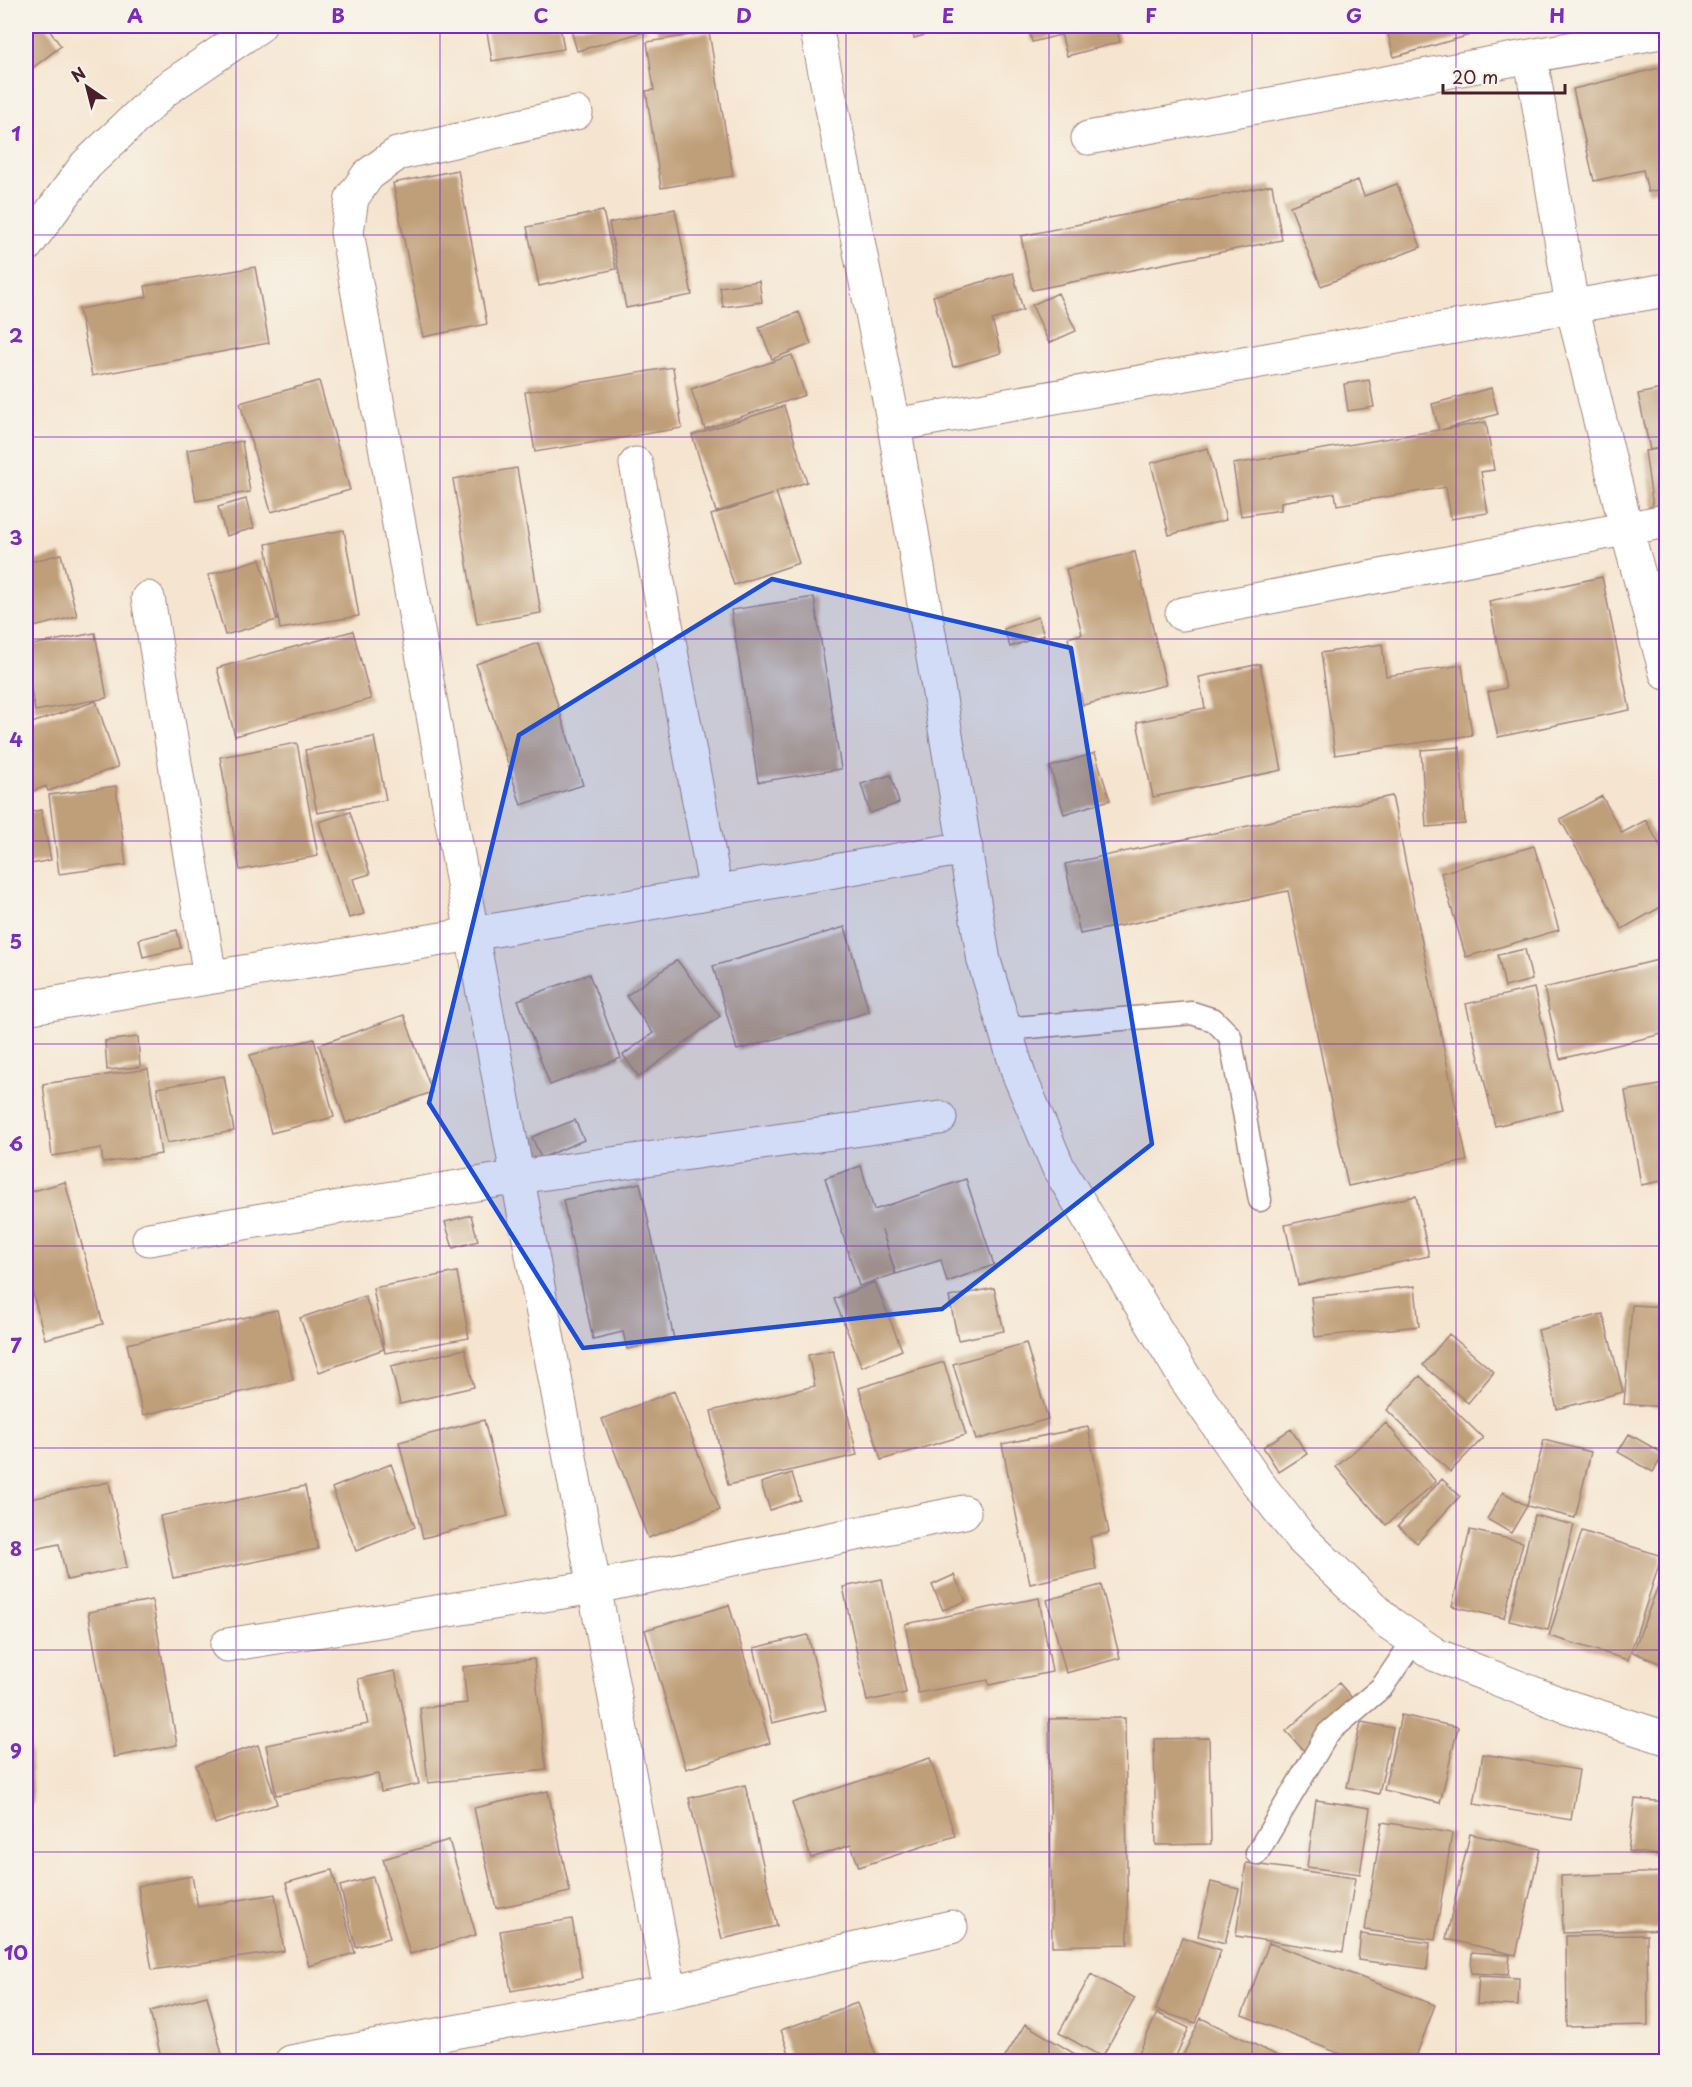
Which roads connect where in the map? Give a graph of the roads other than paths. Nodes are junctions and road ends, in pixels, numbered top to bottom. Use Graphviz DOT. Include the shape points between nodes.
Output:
graph roads {
  1 [pos="259,26"];
  2 [pos="816,26"];
  3 [pos="1666,32"];
  4 [pos="1531,58"];
  5 [pos="576,113"];
  6 [pos="1088,138"];
  7 [pos="26,246"];
  8 [pos="1666,290"];
  9 [pos="1572,306"];
  10 [pos="894,424"];
  11 [pos="636,464"];
  12 [pos="1666,520"];
  13 [pos="1626,527"];
  14 [pos="148,598"];
  15 [pos="1182,614"];
  16 [pos="1666,673"];
  17 [pos="966,848"];
  18 [pos="716,892"];
  19 [pos="472,933"];
  20 [pos="210,977"];
  21 [pos="26,1008"];
  22 [pos="1005,1029"];
  23 [pos="940,1118"];
  24 [pos="518,1177"];
  25 [pos="1260,1200"];
  26 [pos="149,1239"];
  27 [pos="964,1512"];
  28 [pos="595,1587"];
  29 [pos="1414,1640"];
  30 [pos="227,1645"];
  31 [pos="1666,1738"];
  32 [pos="1257,1853"];
  33 [pos="951,1927"];
  34 [pos="670,1992"];
  35 [pos="291,2061"];
  1 -- 7 [label="street" via="165,90 86,165"];
  2 -- 10 [label="street"];
  3 -- 4 [label="street"];
  4 -- 6 [label="street"];
  4 -- 9 [label="street"];
  5 -- 19 [label="street" via="397,154 368,175 352,198 347,232"];
  8 -- 9 [label="street"];
  9 -- 10 [label="street"];
  9 -- 13 [label="street"];
  10 -- 17 [label="street"];
  11 -- 18 [label="street"];
  12 -- 13 [label="street"];
  13 -- 15 [label="street"];
  13 -- 16 [label="street"];
  14 -- 20 [label="street"];
  17 -- 18 [label="street"];
  17 -- 22 [label="street" via="984,961"];
  18 -- 19 [label="street"];
  19 -- 20 [label="street"];
  19 -- 24 [label="street"];
  20 -- 21 [label="street"];
  22 -- 25 [label="lane" via="1192,1013 1214,1020 1230,1036"];
  22 -- 29 [label="street" via="1019,1075 1059,1169 1185,1378 1257,1482 1302,1538 1389,1623"];
  23 -- 24 [label="street"];
  24 -- 26 [label="street"];
  24 -- 28 [label="street"];
  27 -- 28 [label="street"];
  28 -- 30 [label="street"];
  28 -- 34 [label="street"];
  29 -- 31 [label="street" via="1436,1656 1566,1706"];
  29 -- 32 [label="lane" via="1382,1688 1328,1733"];
  33 -- 34 [label="street"];
  34 -- 35 [label="street"];
}
